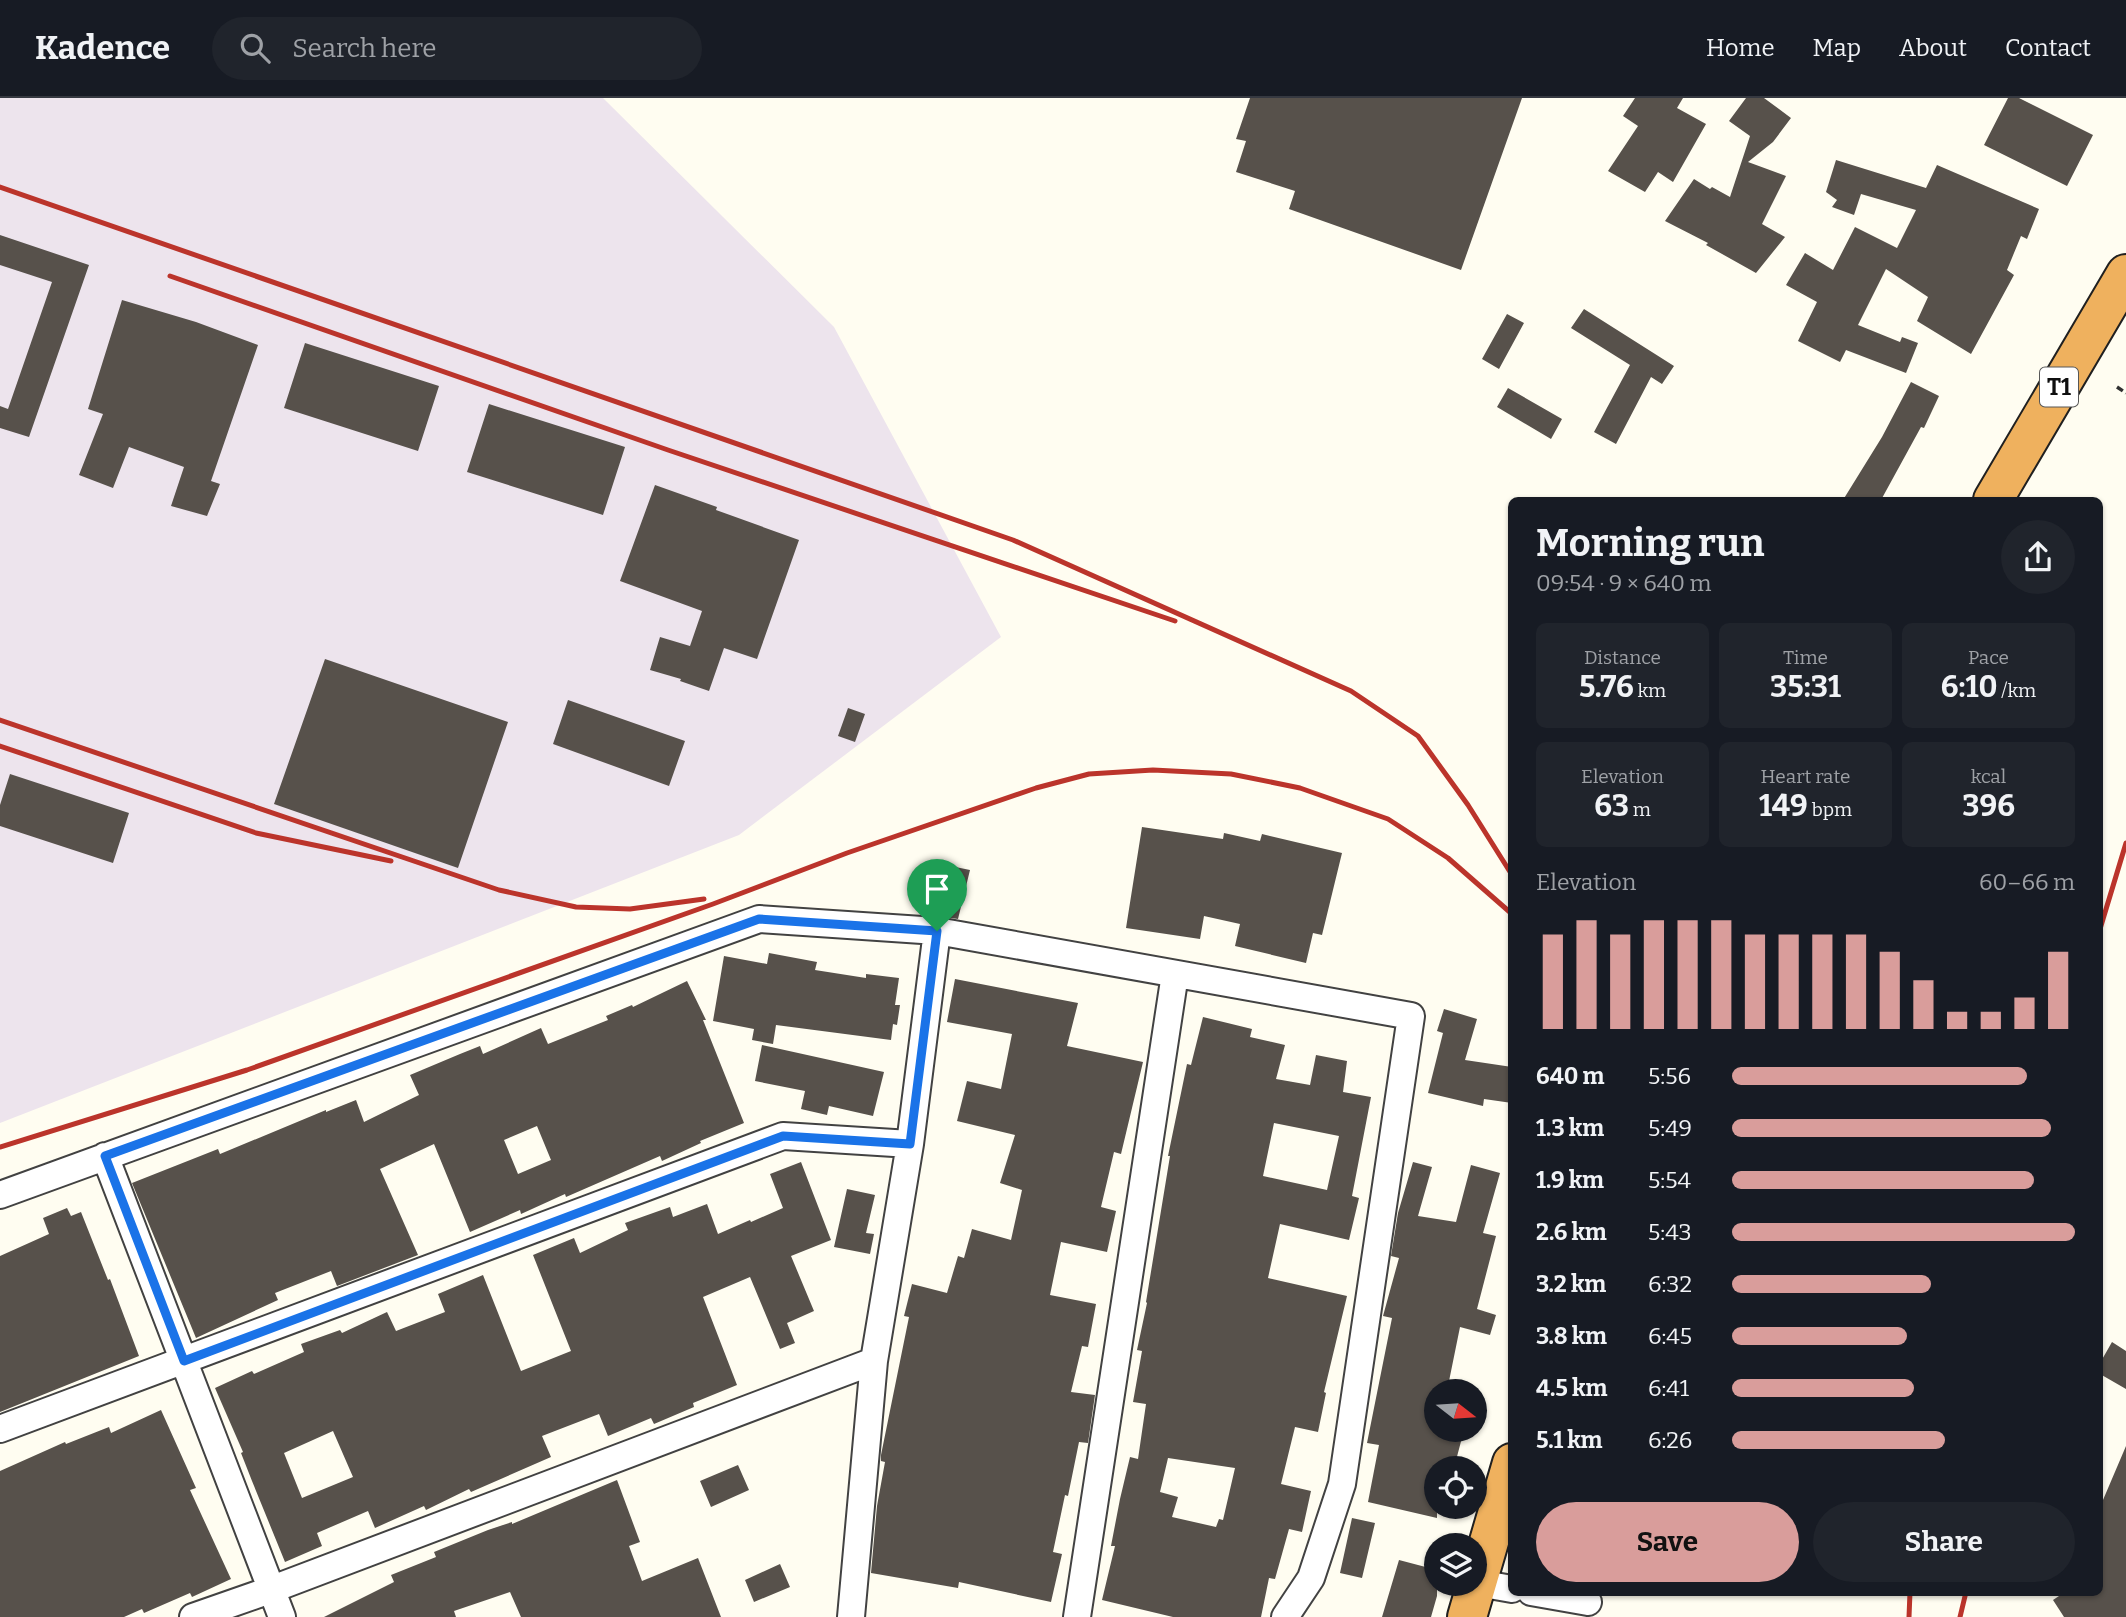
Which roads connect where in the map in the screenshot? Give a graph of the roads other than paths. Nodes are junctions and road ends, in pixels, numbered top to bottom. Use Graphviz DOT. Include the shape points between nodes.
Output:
graph roads {
  1 [pos="2126,274"];
  2 [pos="1995,497"];
  3 [pos="937,931"];
  4 [pos="1175,974"];
  5 [pos="910,1144"];
  6 [pos="105,1156"];
  7 [pos="0,1195"];
  8 [pos="184,1361"];
  9 [pos="874,1361"];
  10 [pos="0,1429"];
  11 [pos="1508,1483"];
  12 [pos="270,1590"];
  13 [pos="1487,1591"];
  14 [pos="1554,1596"];
  15 [pos="1588,1602"];
  16 [pos="193,1617"];
  17 [pos="282,1617"];
  18 [pos="851,1617"];
  19 [pos="1077,1617"];
  20 [pos="1285,1617"];
  1 -- 2 [label="highway, T1"];
  3 -- 4 [label="street"];
  3 -- 5 [label="street"];
  3 -- 6 [label="street" via="759,919"];
  4 -- 19 [label="street"];
  4 -- 20 [label="street" via="1411,1016 1342,1483 1311,1578"];
  5 -- 8 [label="street" via="783,1136"];
  5 -- 9 [label="street"];
  6 -- 7 [label="street"];
  6 -- 8 [label="street"];
  8 -- 10 [label="street"];
  8 -- 12 [label="street"];
  9 -- 12 [label="street"];
  9 -- 18 [label="street"];
  11 -- 13 [label="highway"];
  12 -- 16 [label="street"];
  12 -- 17 [label="street"];
  14 -- 15 [label="street"];
}
